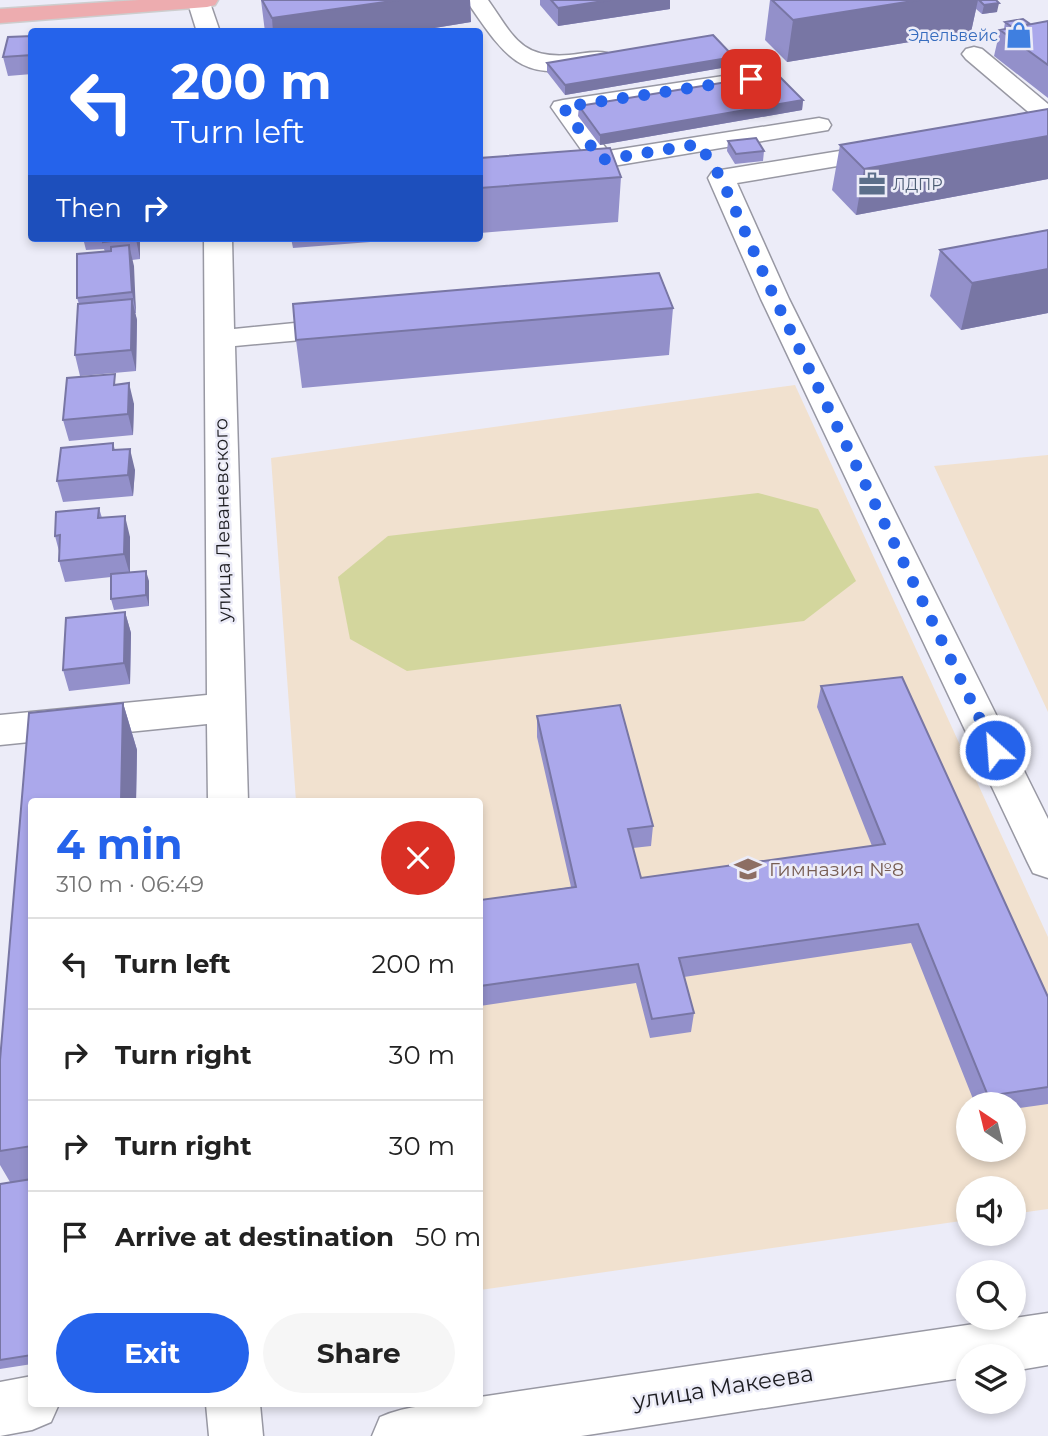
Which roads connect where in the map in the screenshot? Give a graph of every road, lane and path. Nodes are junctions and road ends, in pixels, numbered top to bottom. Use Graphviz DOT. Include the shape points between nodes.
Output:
graph roads {
  1 [pos="201,0"];
  2 [pos="478,0"];
  3 [pos="503,0"];
  4 [pos="0,16"];
  5 [pos="208,28"];
  6 [pos="974,54"];
  7 [pos="622,55"];
  8 [pos="777,75"];
  9 [pos="1048,116"];
  10 [pos="819,125"];
  11 [pos="699,144"];
  12 [pos="721,178"];
  13 [pos="810,183"];
  14 [pos="218,242"];
  15 [pos="348,326"];
  16 [pos="219,339"];
  17 [pos="224,708"];
  18 [pos="0,730"];
  19 [pos="228,798"];
  20 [pos="1048,861"];
  21 [pos="1048,1339"];
  22 [pos="28,1404"];
  23 [pos="233,1407"];
  24 [pos="0,1409"];
  25 [pos="236,1436"];
  26 [pos="399,1436"];
  1 -- 4 [label="main road"];
  1 -- 5 [label="street"];
  2 -- 3 [label="street"];
  2 -- 7 [label="street" via="515,54 534,63 553,65"];
  6 -- 9 [label="street"];
  8 -- 11 [label="street" via="563,107 601,160"];
  10 -- 11 [label="street"];
  11 -- 12 [label="street"];
  12 -- 13 [label="street" via="861,164"];
  12 -- 20 [label="street" via="781,312"];
  14 -- 16 [label="street, улица Леваневского"];
  15 -- 16 [label="street"];
  16 -- 17 [label="street, улица Леваневского"];
  17 -- 18 [label="street"];
  17 -- 19 [label="street, улица Леваневского"];
  21 -- 26 [label="street, улица Макеева"];
  22 -- 24 [label="street"];
  23 -- 25 [label="street"];
}
